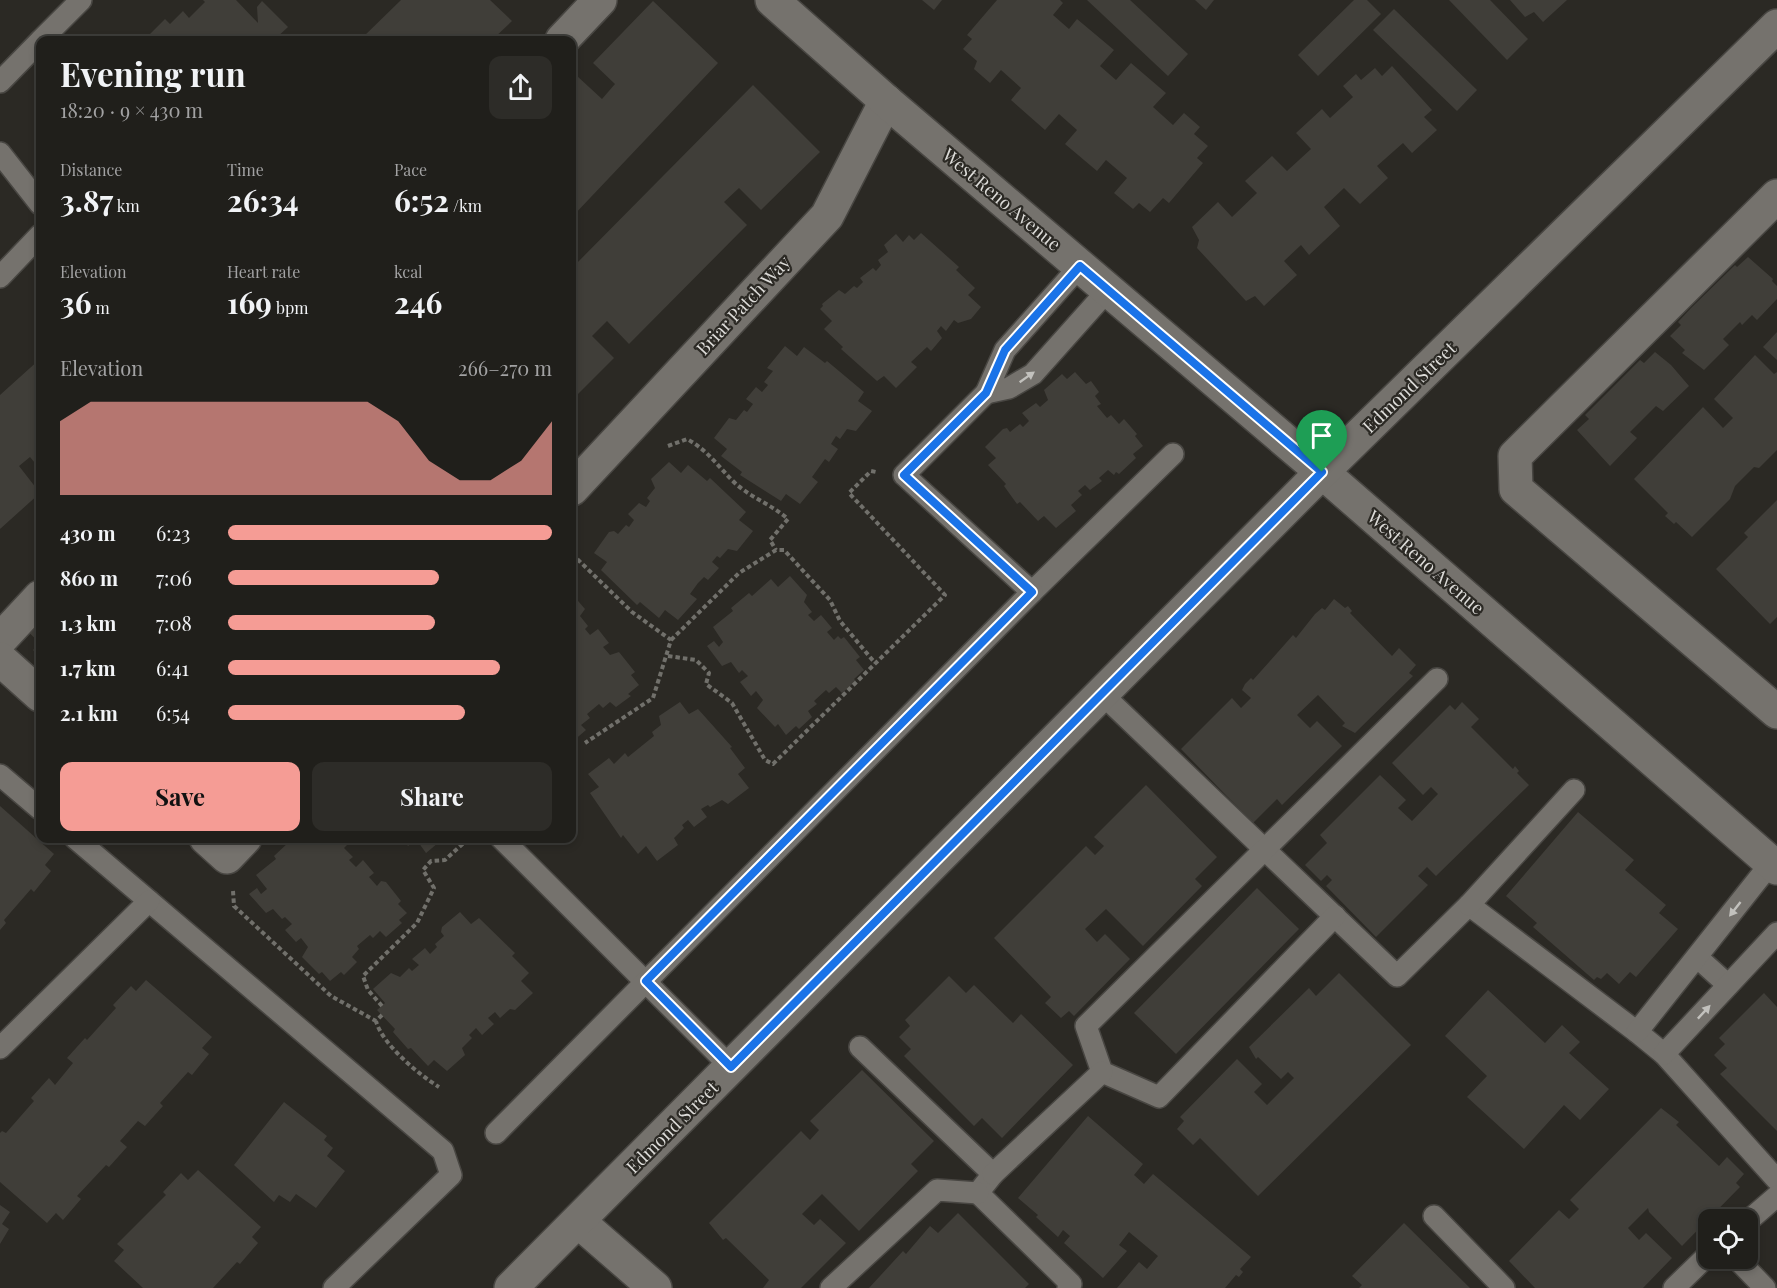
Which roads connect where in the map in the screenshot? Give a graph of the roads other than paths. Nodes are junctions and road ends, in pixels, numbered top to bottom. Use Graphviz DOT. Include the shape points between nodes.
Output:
graph roads {
  1 [pos="81,0"];
  2 [pos="600,0"];
  3 [pos="772,0"];
  4 [pos="1777,26"];
  5 [pos="46,36"];
  6 [pos="566,36"];
  7 [pos="36,46"];
  8 [pos="0,82"];
  9 [pos="886,100"];
  10 [pos="0,153"];
  11 [pos="1777,195"];
  12 [pos="36,199"];
  13 [pos="36,239"];
  14 [pos="1080,266"];
  15 [pos="0,277"];
  16 [pos="1108,290"];
  17 [pos="986,393"];
  18 [pos="1173,454"];
  19 [pos="1322,472"];
  20 [pos="576,485"];
  21 [pos="1032,592"];
  22 [pos="36,601"];
  23 [pos="0,640"];
  24 [pos="0,659"];
  25 [pos="1437,679"];
  26 [pos="36,691"];
  27 [pos="1102,694"];
  28 [pos="1777,712"];
  29 [pos="0,775"];
  30 [pos="1574,790"];
  31 [pos="36,806"];
  32 [pos="81,843"];
  33 [pos="212,843"];
  34 [pos="240,843"];
  35 [pos="506,843"];
  36 [pos="1266,850"];
  37 [pos="1774,866"];
  38 [pos="149,902"];
  39 [pos="1469,905"];
  40 [pos="1335,916"];
  41 [pos="1777,933"];
  42 [pos="1697,957"];
  43 [pos="646,981"];
  44 [pos="1728,985"];
  45 [pos="1637,1032"];
  46 [pos="860,1047"];
  47 [pos="0,1048"];
  48 [pos="1664,1054"];
  49 [pos="731,1067"];
  50 [pos="1102,1072"];
  51 [pos="496,1133"];
  52 [pos="993,1174"];
  53 [pos="1777,1180"];
  54 [pos="978,1193"];
  55 [pos="1777,1196"];
  56 [pos="1758,1212"];
  57 [pos="1434,1216"];
  58 [pos="578,1221"];
  59 [pos="1698,1265"];
  60 [pos="1747,1269"];
  61 [pos="1071,1287"];
  62 [pos="334,1288"];
  63 [pos="511,1288"];
  64 [pos="655,1288"];
  65 [pos="831,1288"];
  66 [pos="1504,1288"];
  67 [pos="1674,1288"];
  68 [pos="1765,1288"];
  1 -- 5 [label="lane"];
  2 -- 6 [label="street"];
  3 -- 9 [label="street, West Reno Avenue"];
  4 -- 19 [label="street, Edmond Street"];
  7 -- 8 [label="lane"];
  9 -- 14 [label="street, West Reno Avenue"];
  9 -- 20 [label="street, Briar Patch Way" via="827,216"];
  10 -- 12 [label="lane"];
  11 -- 28 [label="street" via="1515,456 1516,489"];
  13 -- 15 [label="lane"];
  14 -- 16 [label="street, West Reno Avenue"];
  14 -- 17 [label="lane" via="1005,350"];
  17 -- 16 [label="lane, one-way" via="1009,388 1033,374"];
  16 -- 19 [label="street, West Reno Avenue"];
  17 -- 21 [label="lane" via="904,475"];
  18 -- 21 [label="lane"];
  19 -- 27 [label="street, Edmond Street"];
  19 -- 37 [label="street, West Reno Avenue"];
  21 -- 43 [label="lane"];
  22 -- 23 [label="street"];
  24 -- 26 [label="street"];
  25 -- 36 [label="lane"];
  27 -- 36 [label="lane"];
  27 -- 49 [label="street, Edmond Street"];
  29 -- 31 [label="lane"];
  30 -- 39 [label="lane"];
  32 -- 38 [label="lane"];
  33 -- 34 [label="street" via="227,857"];
  35 -- 43 [label="lane"];
  36 -- 40 [label="lane"];
  36 -- 50 [label="lane" via="1086,1026"];
  37 -- 42 [label="lane, one-way"];
  38 -- 47 [label="lane"];
  38 -- 62 [label="lane" via="443,1150 452,1175"];
  39 -- 40 [label="lane" via="1397,976"];
  39 -- 45 [label="lane"];
  40 -- 50 [label="lane" via="1159,1097"];
  41 -- 44 [label="lane"];
  42 -- 44 [label="lane"];
  42 -- 45 [label="lane"];
  43 -- 49 [label="lane"];
  43 -- 51 [label="lane"];
  48 -- 44 [label="lane, one-way"];
  45 -- 48 [label="lane"];
  46 -- 52 [label="lane"];
  48 -- 53 [label="lane"];
  49 -- 58 [label="street, Edmond Street"];
  50 -- 52 [label="lane"];
  52 -- 54 [label="lane"];
  54 -- 61 [label="lane"];
  54 -- 65 [label="lane" via="937,1190"];
  55 -- 56 [label="lane"];
  57 -- 66 [label="lane"];
  58 -- 63 [label="street, Edmond Street"];
  58 -- 64 [label="street"];
  59 -- 67 [label="lane"];
  60 -- 68 [label="lane"];
}
